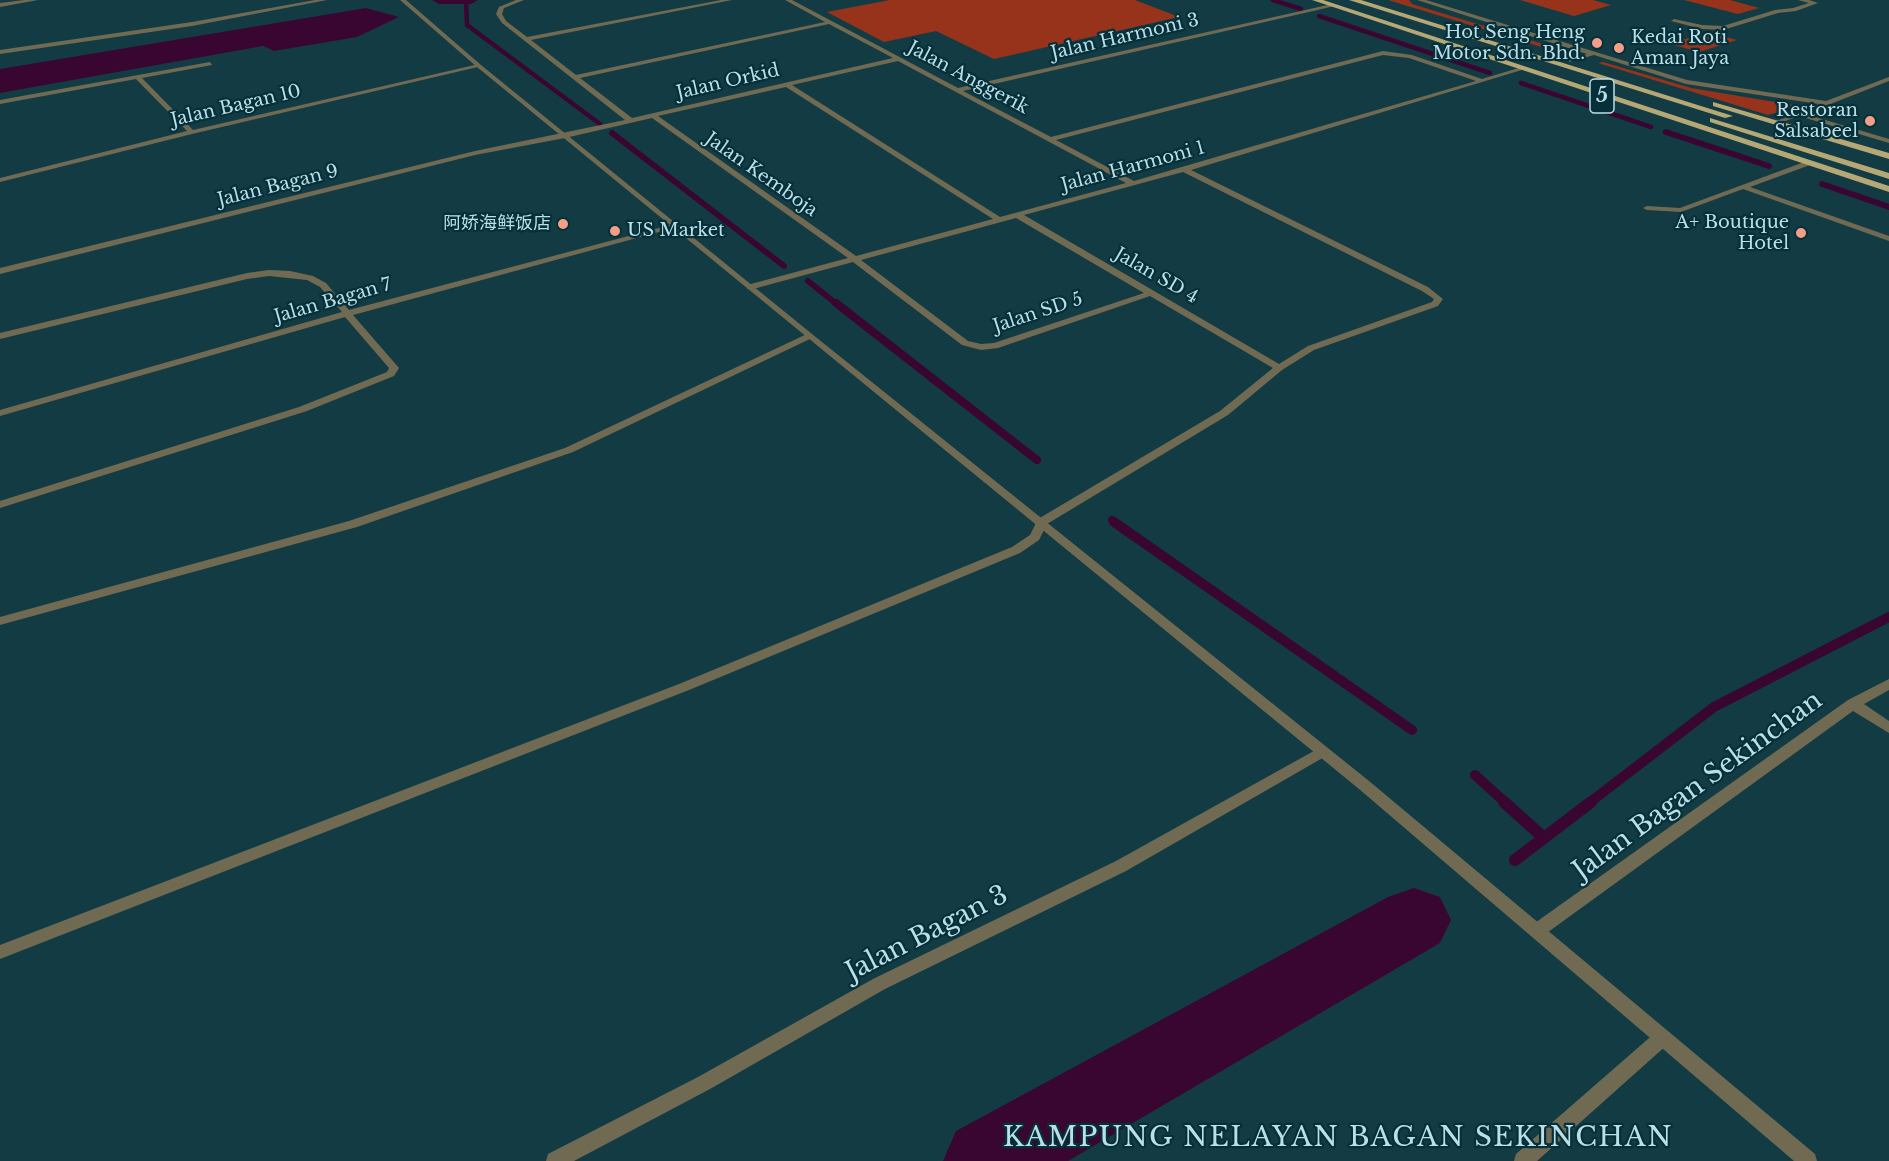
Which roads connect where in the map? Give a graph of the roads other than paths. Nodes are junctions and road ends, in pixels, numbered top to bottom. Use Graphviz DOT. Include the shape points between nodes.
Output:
graph roads {
  1 [pos="35,0"];
  2 [pos="324,0"];
  3 [pos="402,0"];
  4 [pos="521,0"];
  5 [pos="729,0"];
  6 [pos="788,0"];
  7 [pos="1316,0"];
  8 [pos="1420,0"];
  9 [pos="1801,0"];
  10 [pos="22,1"];
  11 [pos="1332,3"];
  12 [pos="1351,3"];
  13 [pos="1374,3"];
  14 [pos="0,5"];
  15 [pos="1674,21"];
  16 [pos="832,22"];
  17 [pos="528,39"];
  18 [pos="0,52"];
  19 [pos="1592,54"];
  20 [pos="898,59"];
  21 [pos="1571,61"];
  22 [pos="210,64"];
  23 [pos="479,66"];
  24 [pos="1522,69"];
  25 [pos="576,76"];
  26 [pos="138,78"];
  27 [pos="1889,79"];
  28 [pos="1482,81"];
  29 [pos="786,84"];
  30 [pos="958,90"];
  31 [pos="0,102"];
  32 [pos="1827,103"];
  33 [pos="1799,114"];
  34 [pos="652,116"];
  35 [pos="631,121"];
  36 [pos="1777,122"];
  37 [pos="192,132"];
  38 [pos="566,136"];
  39 [pos="1052,139"];
  40 [pos="1889,141"];
  41 [pos="1889,156"];
  42 [pos="1807,163"];
  43 [pos="1889,166"];
  44 [pos="1184,170"];
  45 [pos="1889,176"];
  46 [pos="0,180"];
  47 [pos="1133,184"];
  48 [pos="1744,187"];
  49 [pos="1889,189"];
  50 [pos="1647,208"];
  51 [pos="1016,214"];
  52 [pos="998,219"];
  53 [pos="677,226"];
  54 [pos="1889,239"];
  55 [pos="853,258"];
  56 [pos="0,271"];
  57 [pos="750,287"];
  58 [pos="1152,293"];
  59 [pos="349,313"];
  60 [pos="0,336"];
  61 [pos="809,336"];
  62 [pos="1279,368"];
  63 [pos="0,413"];
  64 [pos="0,506"];
  65 [pos="1042,522"];
  66 [pos="0,621"];
  67 [pos="1889,684"];
  68 [pos="1853,704"];
  69 [pos="1889,728"];
  70 [pos="1321,752"];
  71 [pos="1538,930"];
  72 [pos="0,952"];
  73 [pos="1662,1038"];
  74 [pos="555,1161"];
  75 [pos="1523,1161"];
  76 [pos="1808,1161"];
  1 -- 10 [label="street"];
  2 -- 18 [label="street"];
  3 -- 23 [label="street"];
  4 -- 17 [label="street" via="502,7 499,14"];
  5 -- 17 [label="street"];
  6 -- 16 [label="street, Jalan Anggerik"];
  7 -- 11 [label="highway, 5"];
  8 -- 19 [label="street"];
  9 -- 15 [label="street" via="1815,3 1723,28"];
  10 -- 14 [label="street"];
  11 -- 12 [label="highway, 5"];
  11 -- 24 [label="highway, 5"];
  11 -- 30 [label="street, Jalan Harmoni 3"];
  12 -- 13 [label="highway, 5"];
  12 -- 45 [label="highway, 5"];
  13 -- 21 [label="highway, 5"];
  13 -- 43 [label="highway, 5"];
  16 -- 20 [label="street, Jalan Anggerik"];
  16 -- 25 [label="street"];
  17 -- 25 [label="street"];
  19 -- 21 [label="street"];
  19 -- 32 [label="street" via="1686,82"];
  20 -- 29 [label="street, Jalan Orkid"];
  20 -- 30 [label="street, Jalan Anggerik"];
  21 -- 36 [label="highway, 5"];
  22 -- 26 [label="street"];
  23 -- 37 [label="street, Jalan Bagan 10"];
  23 -- 38 [label="street"];
  24 -- 28 [label="street, Jalan Harmoni 1"];
  24 -- 42 [label="highway, 5"];
  25 -- 35 [label="street"];
  26 -- 31 [label="street"];
  26 -- 37 [label="street"];
  27 -- 32 [label="street"];
  28 -- 39 [label="street" via="1410,56 1383,53"];
  28 -- 44 [label="street, Jalan Harmoni 1"];
  29 -- 34 [label="street, Jalan Orkid"];
  29 -- 52 [label="street"];
  30 -- 39 [label="street, Jalan Anggerik"];
  32 -- 33 [label="street"];
  33 -- 36 [label="street"];
  33 -- 40 [label="street"];
  34 -- 35 [label="street, Jalan Orkid"];
  34 -- 55 [label="street, Jalan Kemboja"];
  35 -- 38 [label="street, Jalan Orkid"];
  36 -- 41 [label="highway, 5"];
  37 -- 46 [label="street, Jalan Bagan 10"];
  38 -- 53 [label="street"];
  38 -- 56 [label="street, Jalan Bagan 9" via="475,153"];
  39 -- 47 [label="street, Jalan Anggerik"];
  42 -- 48 [label="street"];
  42 -- 49 [label="highway, 5"];
  44 -- 47 [label="street, Jalan Harmoni 1"];
  44 -- 62 [label="street" via="1425,289 1439,300 1311,348"];
  47 -- 51 [label="street, Jalan Harmoni 1"];
  48 -- 50 [label="street" via="1681,210"];
  48 -- 54 [label="street"];
  51 -- 52 [label="street, Jalan Harmoni 1"];
  51 -- 58 [label="street, Jalan SD 4"];
  52 -- 55 [label="street, Jalan Harmoni 1"];
  53 -- 57 [label="street"];
  53 -- 59 [label="street, Jalan Bagan 7"];
  55 -- 57 [label="street, Jalan Harmoni 1"];
  55 -- 58 [label="street, Jalan SD 5" via="965,343 981,347 995,346"];
  57 -- 61 [label="street"];
  58 -- 62 [label="street, Jalan SD 4"];
  59 -- 60 [label="street" via="323,285 310,278 269,273"];
  59 -- 63 [label="street, Jalan Bagan 7"];
  59 -- 64 [label="street" via="392,362 391,374 303,409"];
  61 -- 65 [label="street"];
  61 -- 66 [label="street" via="569,450 353,524"];
  62 -- 65 [label="street" via="1224,413"];
  65 -- 70 [label="street"];
  65 -- 72 [label="street" via="1035,537 1016,550 695,683"];
  67 -- 68 [label="street, Jalan Bagan Sekinchan"];
  68 -- 69 [label="street"];
  68 -- 71 [label="street, Jalan Bagan Sekinchan"];
  70 -- 71 [label="street"];
  70 -- 74 [label="street, Jalan Bagan 3" via="1121,866 879,984"];
  71 -- 73 [label="street"];
  73 -- 75 [label="street"];
  73 -- 76 [label="street"];
}
